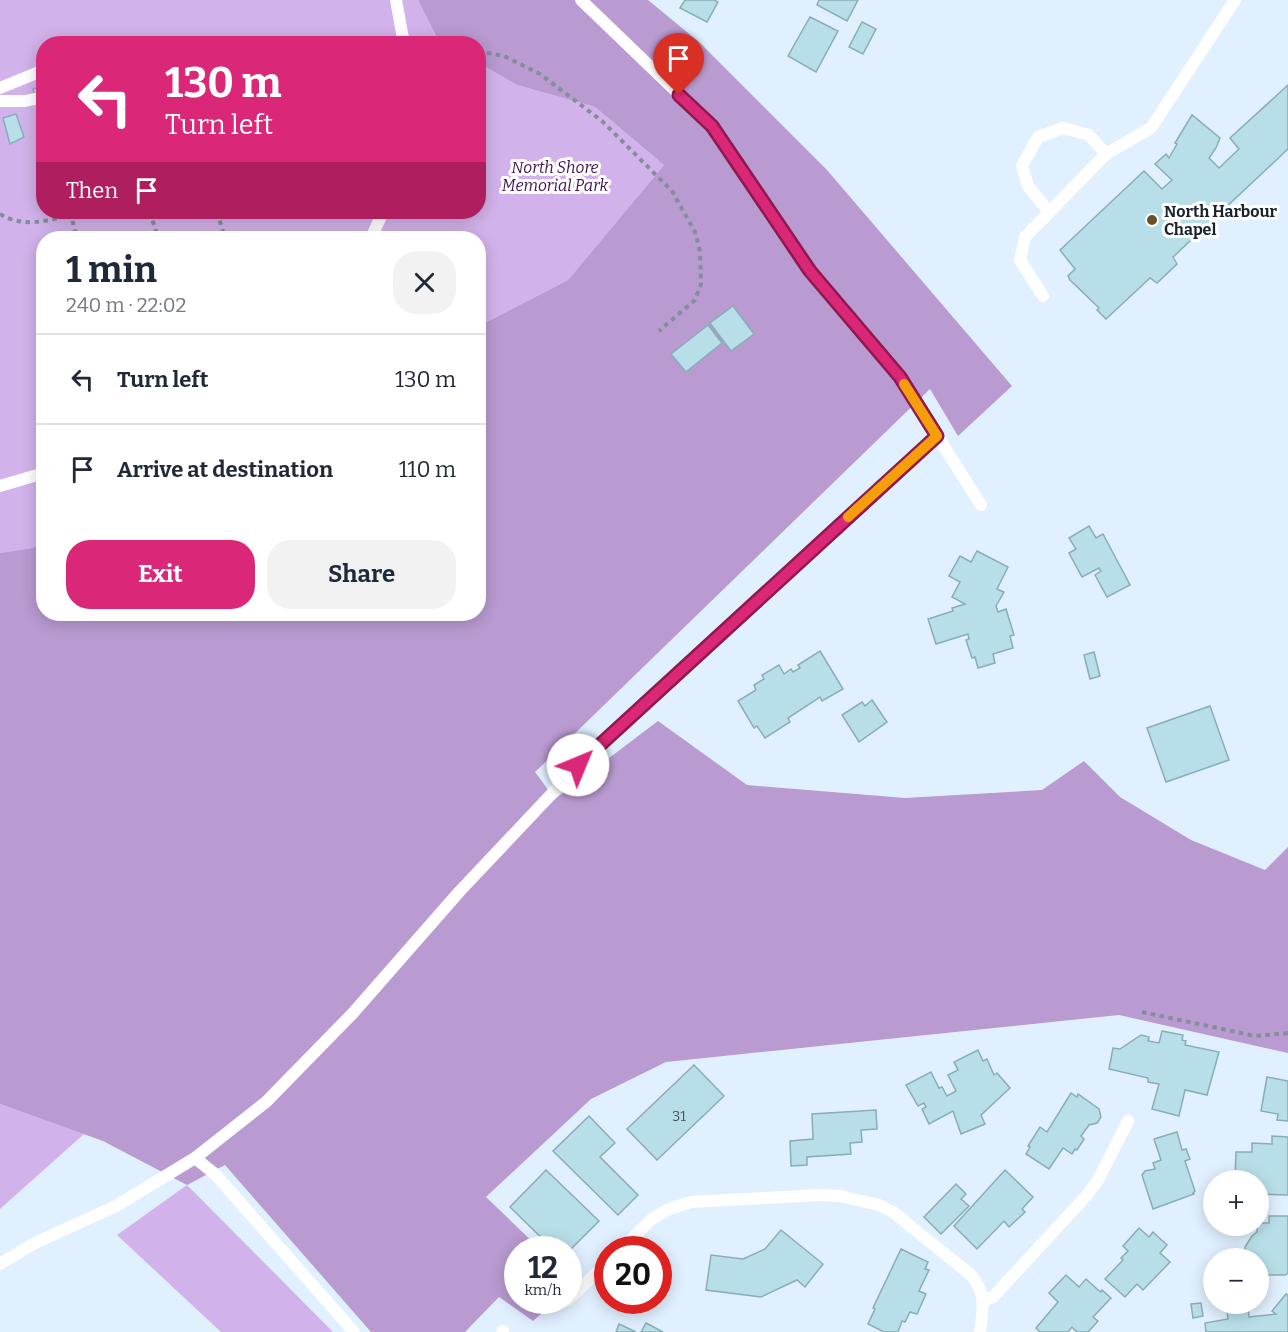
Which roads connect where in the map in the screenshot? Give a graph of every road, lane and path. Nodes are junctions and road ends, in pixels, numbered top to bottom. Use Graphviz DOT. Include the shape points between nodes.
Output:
graph roads {
  1 [pos="396,0"];
  2 [pos="581,0"];
  3 [pos="1235,0"];
  4 [pos="403,36"];
  5 [pos="486,53"];
  6 [pos="36,73"];
  7 [pos="0,88"];
  8 [pos="36,99"];
  9 [pos="0,101"];
  10 [pos="1106,154"];
  11 [pos="1049,212"];
  12 [pos="0,214"];
  13 [pos="45,219"];
  14 [pos="1043,296"];
  15 [pos="659,331"];
  16 [pos="937,436"];
  17 [pos="36,475"];
  18 [pos="0,486"];
  19 [pos="981,505"];
  20 [pos="1142,1012"];
  21 [pos="1288,1033"];
  22 [pos="1128,1121"];
  23 [pos="195,1158"];
  24 [pos="634,1236"];
  25 [pos="0,1264"];
  26 [pos="594,1275"];
  27 [pos="582,1287"];
  28 [pos="983,1300"];
  29 [pos="354,1332"];
  30 [pos="980,1332"];
  1 -- 4 [label="lane"];
  2 -- 16 [label="lane" via="712,126 810,271 900,377"];
  3 -- 10 [label="lane" via="1151,128"];
  5 -- 15 [label="path" via="504,56 540,74 602,121 672,191 695,232 701,284 695,300"];
  6 -- 7 [label="lane"];
  8 -- 9 [label="lane"];
  10 -- 11 [label="lane"];
  10 -- 11 [label="lane" via="1089,135 1063,128 1038,137 1022,166 1028,186"];
  11 -- 14 [label="lane" via="1025,237 1020,260"];
  12 -- 13 [label="path" via="28,223"];
  16 -- 19 [label="lane"];
  16 -- 23 [label="lane" via="594,748 353,1013 266,1102"];
  17 -- 18 [label="lane"];
  20 -- 21 [label="path" via="1255,1036"];
  22 -- 28 [label="lane" via="1088,1194 993,1297"];
  23 -- 25 [label="lane" via="116,1206 33,1244"];
  23 -- 29 [label="lane" via="215,1174"];
  24 -- 28 [label="lane" via="652,1219 691,1202 821,1195 870,1201 893,1212 971,1275"];
  26 -- 27 [label="lane"];
  28 -- 30 [label="lane"];
}
